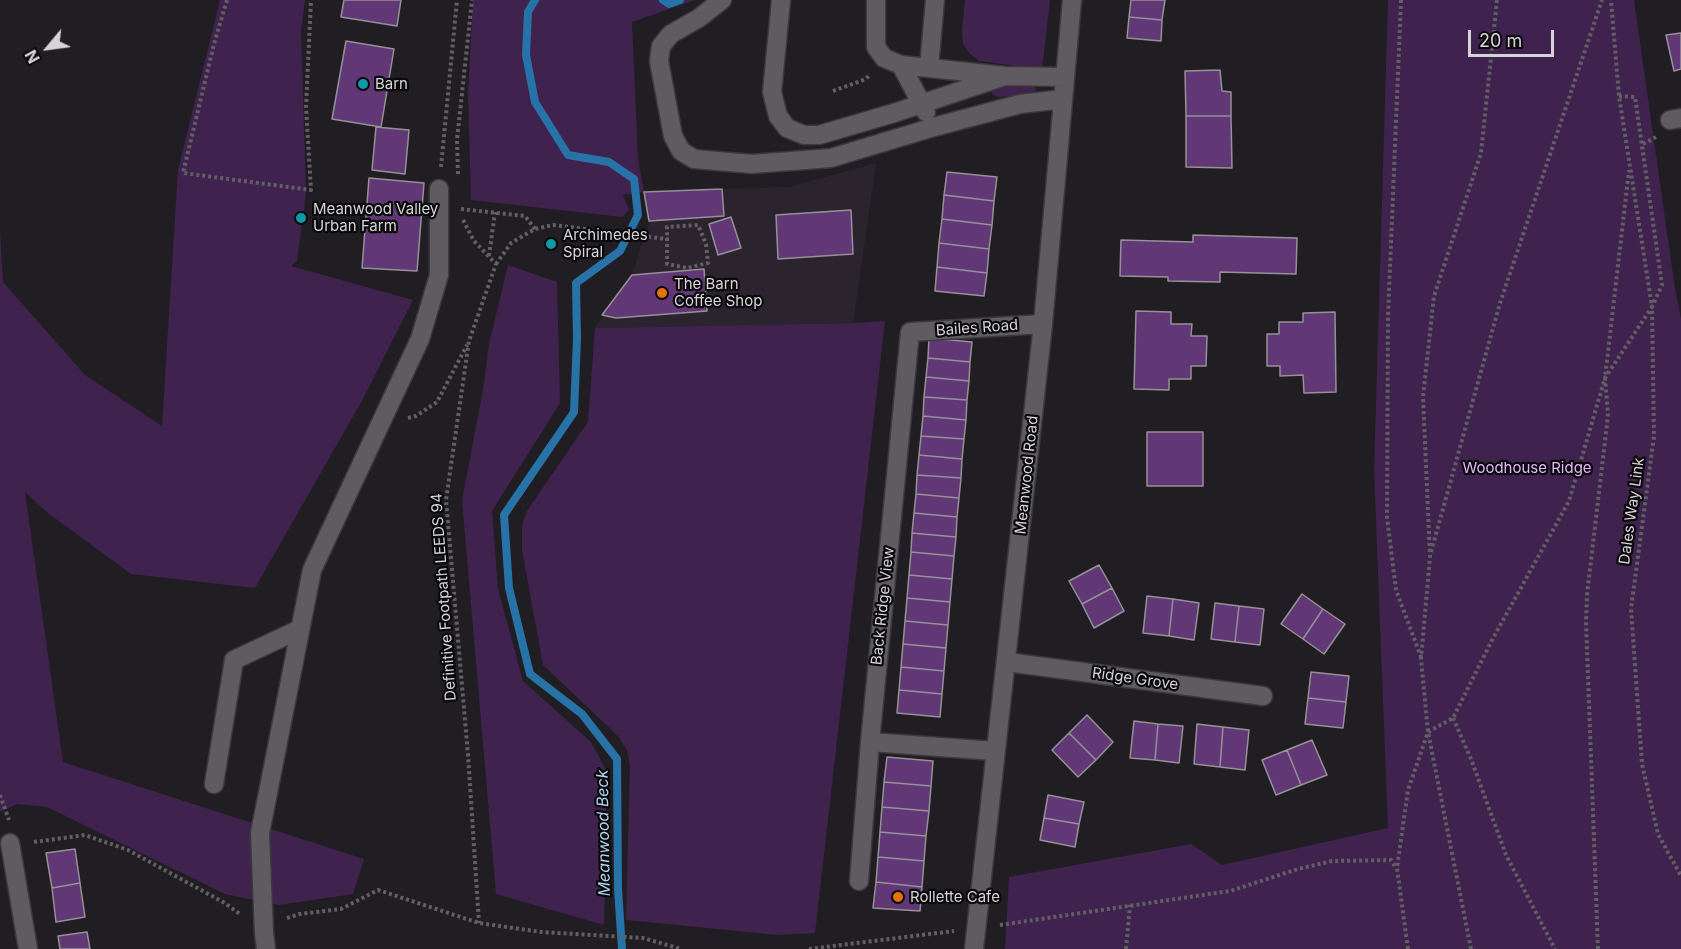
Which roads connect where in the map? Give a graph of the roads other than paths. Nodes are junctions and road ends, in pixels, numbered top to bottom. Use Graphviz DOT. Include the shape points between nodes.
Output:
graph roads {
  1 [pos="722,0"];
  2 [pos="781,0"];
  3 [pos="876,0"];
  4 [pos="935,0"];
  5 [pos="1072,0"];
  6 [pos="901,65"];
  7 [pos="929,67"];
  8 [pos="1005,76"];
  9 [pos="1065,77"];
  10 [pos="1063,99"];
  11 [pos="922,103"];
  12 [pos="934,127"];
  13 [pos="439,189"];
  14 [pos="1043,324"];
  15 [pos="910,332"];
  16 [pos="300,629"];
  17 [pos="1007,662"];
  18 [pos="1263,696"];
  19 [pos="870,742"];
  20 [pos="995,751"];
  21 [pos="214,784"];
  22 [pos="10,843"];
  23 [pos="859,881"];
  24 [pos="265,941"];
  25 [pos="28,949"];
  26 [pos="974,949"];
  1 -- 12 [label="street" via="671,34 661,46 659,61 673,136 681,151 694,159 752,164 831,158"];
  2 -- 11 [label="street" via="772,92 778,116 788,128 804,135 819,135"];
  3 -- 6 [label="street" via="876,46 884,58"];
  4 -- 7 [label="street"];
  5 -- 9 [label="street, Meanwood Road"];
  6 -- 7 [label="street"];
  6 -- 11 [label="street"];
  7 -- 8 [label="street"];
  8 -- 9 [label="street"];
  8 -- 11 [label="street"];
  9 -- 10 [label="street, Meanwood Road"];
  10 -- 12 [label="street" via="1020,104"];
  10 -- 14 [label="street, Meanwood Road"];
  11 -- 12 [label="street"];
  13 -- 16 [label="street" via="439,275 420,339 312,570"];
  14 -- 15 [label="street, Bailes Road"];
  14 -- 17 [label="street, Meanwood Road"];
  15 -- 19 [label="street, Back Ridge View"];
  16 -- 21 [label="street" via="234,660"];
  16 -- 24 [label="street" via="260,833"];
  17 -- 18 [label="street, Ridge Grove"];
  17 -- 20 [label="street, Meanwood Road"];
  19 -- 20 [label="street"];
  19 -- 23 [label="street, Back Ridge View"];
  20 -- 26 [label="street, Meanwood Road"];
  22 -- 25 [label="street"];
}
